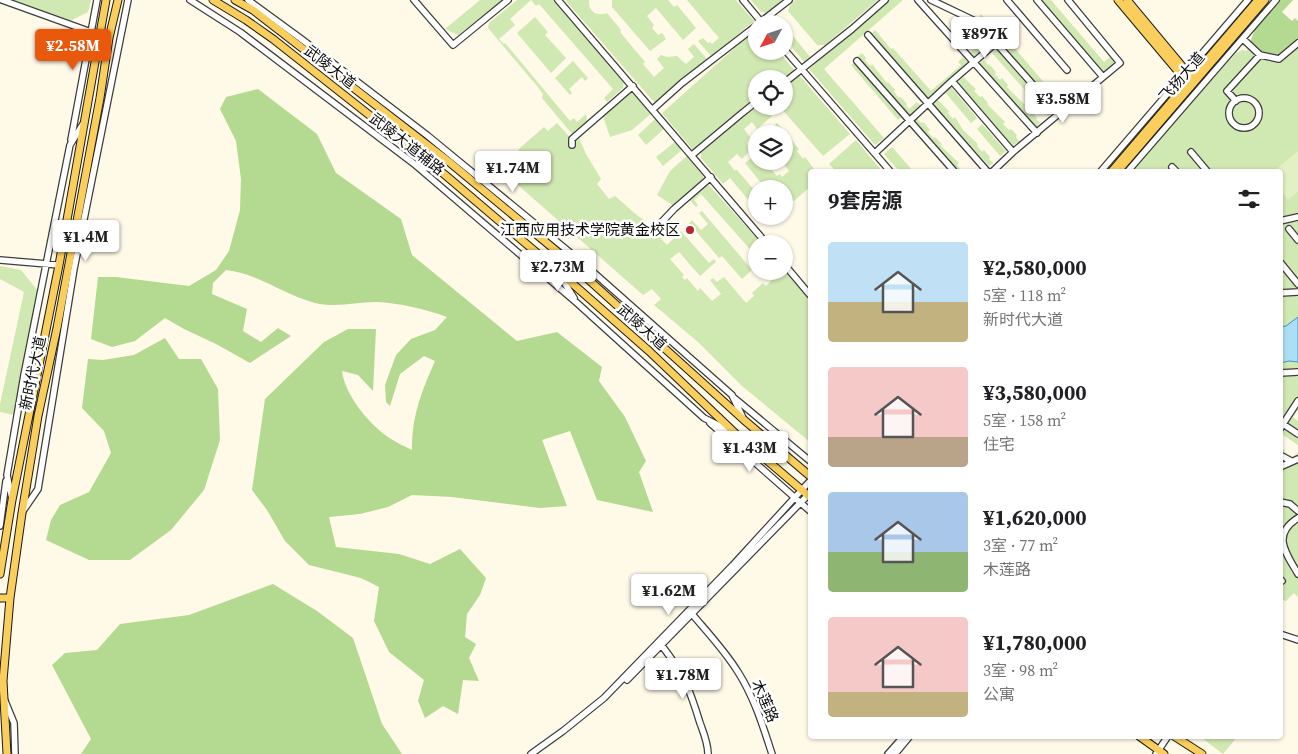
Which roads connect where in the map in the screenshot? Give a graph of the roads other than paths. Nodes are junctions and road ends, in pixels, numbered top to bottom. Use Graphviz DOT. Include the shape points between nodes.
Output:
graph roads {
  1 [pos="2,0"];
  2 [pos="97,0"];
  3 [pos="106,0"];
  4 [pos="118,0"];
  5 [pos="128,0"];
  6 [pos="190,0"];
  7 [pos="214,0"];
  8 [pos="235,0"];
  9 [pos="248,0"];
  10 [pos="414,0"];
  11 [pos="508,0"];
  12 [pos="558,0"];
  13 [pos="743,0"];
  14 [pos="789,0"];
  15 [pos="885,0"];
  16 [pos="918,0"];
  17 [pos="930,0"];
  18 [pos="1007,0"];
  19 [pos="1037,0"];
  20 [pos="1068,0"];
  21 [pos="1118,0"];
  22 [pos="1127,0"];
  23 [pos="1248,0"];
  24 [pos="1258,0"];
  25 [pos="1265,0"];
  26 [pos="1276,0"];
  27 [pos="754,15"];
  28 [pos="771,15"];
  29 [pos="1240,20"];
  30 [pos="91,32"];
  31 [pos="101,33"];
  32 [pos="748,33"];
  33 [pos="868,35"];
  34 [pos="1243,39"];
  35 [pos="996,43"];
  36 [pos="1237,46"];
  37 [pos="1296,47"];
  38 [pos="1260,55"];
  39 [pos="793,60"];
  40 [pos="857,61"];
  41 [pos="1214,61"];
  42 [pos="974,62"];
  43 [pos="801,70"];
  44 [pos="1067,70"];
  45 [pos="793,76"];
  46 [pos="1103,77"];
  47 [pos="1187,77"];
  48 [pos="952,81"];
  49 [pos="633,86"];
  50 [pos="100,98"];
  51 [pos="1236,101"];
  52 [pos="928,103"];
  53 [pos="748,108"];
  54 [pos="653,109"];
  55 [pos="1059,114"];
  56 [pos="1155,119"];
  57 [pos="104,120"];
  58 [pos="909,121"];
  59 [pos="83,124"];
  60 [pos="1135,131"];
  61 [pos="1037,133"];
  62 [pos="428,136"];
  63 [pos="1147,137"];
  64 [pos="70,145"];
  65 [pos="572,145"];
  66 [pos="1013,152"];
  67 [pos="1191,152"];
  68 [pos="875,153"];
  69 [pos="692,155"];
  70 [pos="448,161"];
  71 [pos="1137,161"];
  72 [pos="413,163"];
  73 [pos="888,169"];
  74 [pos="952,169"];
  75 [pos="985,169"];
  76 [pos="996,169"];
  77 [pos="1103,169"];
  78 [pos="1114,169"];
  79 [pos="1120,169"];
  80 [pos="1130,169"];
  81 [pos="1205,169"];
  82 [pos="444,174"];
  83 [pos="711,177"];
  84 [pos="1298,216"];
  85 [pos="1283,220"];
  86 [pos="659,225"];
  87 [pos="1289,229"];
  88 [pos="759,235"];
  89 [pos="1298,240"];
  90 [pos="560,254"];
  91 [pos="0,260"];
  92 [pos="584,264"];
  93 [pos="47,265"];
  94 [pos="59,265"];
  95 [pos="1283,266"];
  96 [pos="557,270"];
  97 [pos="793,275"];
  98 [pos="1298,284"];
  99 [pos="1283,292"];
  100 [pos="1298,292"];
  101 [pos="808,293"];
  102 [pos="577,303"];
  103 [pos="42,345"];
  104 [pos="1298,372"];
  105 [pos="1283,374"];
  106 [pos="24,375"];
  107 [pos="732,396"];
  108 [pos="1298,401"];
  109 [pos="704,418"];
  110 [pos="744,420"];
  111 [pos="1283,422"];
  112 [pos="1283,426"];
  113 [pos="736,434"];
  114 [pos="1298,434"];
  115 [pos="1283,457"];
  116 [pos="808,459"];
  117 [pos="1298,459"];
  118 [pos="1291,462"];
  119 [pos="1283,466"];
  120 [pos="808,474"];
  121 [pos="7,477"];
  122 [pos="807,494"];
  123 [pos="795,498"];
  124 [pos="12,500"];
  125 [pos="801,503"];
  126 [pos="1283,503"];
  127 [pos="808,509"];
  128 [pos="1298,512"];
  129 [pos="22,513"];
  130 [pos="1298,518"];
  131 [pos="0,526"];
  132 [pos="1283,533"];
  133 [pos="1283,544"];
  134 [pos="0,574"];
  135 [pos="1298,574"];
  136 [pos="0,598"];
  137 [pos="10,602"];
  138 [pos="0,605"];
  139 [pos="692,614"];
  140 [pos="1283,635"];
  141 [pos="1298,640"];
  142 [pos="662,646"];
  143 [pos="5,700"];
  144 [pos="901,739"];
  145 [pos="908,739"];
  146 [pos="1143,739"];
  147 [pos="1166,739"];
  148 [pos="1179,739"];
  149 [pos="1159,753"];
  150 [pos="7,754"];
  151 [pos="16,754"];
  152 [pos="531,754"];
  153 [pos="537,754"];
  154 [pos="708,754"];
  155 [pos="772,754"];
  156 [pos="888,754"];
  157 [pos="895,754"];
  158 [pos="1202,754"];
  1 -- 30 [label="street"];
  2 -- 30 [label="street"];
  3 -- 31 [label="main road, 新时代大道"];
  4 -- 50 [label="main road, 新时代大道"];
  5 -- 57 [label="street"];
  6 -- 72 [label="street, 武陵大道辅路" via="240,32"];
  7 -- 82 [label="main road, 武陵大道" via="273,39"];
  8 -- 70 [label="main road, 武陵大道"];
  9 -- 62 [label="street, 武陵大道辅路"];
  10 -- 11 [label="street" via="453,45"];
  12 -- 49 [label="street"];
  13 -- 27 [label="street"];
  14 -- 28 [label="street"];
  15 -- 43 [label="street"];
  16 -- 42 [label="street"];
  17 -- 35 [label="street" via="973,20"];
  18 -- 44 [label="street"];
  19 -- 46 [label="street"];
  20 -- 46 [label="street" via="1120,63"];
  21 -- 47 [label="main road"];
  22 -- 47 [label="main road"];
  23 -- 29 [label="street"];
  23 -- 47 [label="street"];
  24 -- 29 [label="main road, 飞扬大道"];
  25 -- 41 [label="main road, 飞扬大道"];
  26 -- 34 [label="street"];
  29 -- 47 [label="main road, 飞扬大道"];
  30 -- 31 [label="street"];
  30 -- 64 [label="street"];
  31 -- 59 [label="main road, 新时代大道"];
  32 -- 54 [label="street"];
  33 -- 52 [label="street"];
  34 -- 36 [label="street"];
  34 -- 38 [label="street"];
  35 -- 42 [label="street"];
  35 -- 55 [label="street"];
  36 -- 41 [label="street"];
  36 -- 71 [label="street"];
  37 -- 38 [label="street" via="1279,58"];
  38 -- 51 [label="street" via="1227,91"];
  39 -- 43 [label="street"];
  40 -- 58 [label="street"];
  41 -- 63 [label="main road, 飞扬大道"];
  42 -- 48 [label="street"];
  42 -- 61 [label="street"];
  43 -- 45 [label="street"];
  43 -- 68 [label="street"];
  46 -- 55 [label="street"];
  47 -- 56 [label="main road, 飞扬大道"];
  47 -- 60 [label="street"];
  48 -- 52 [label="street"];
  48 -- 66 [label="street"];
  49 -- 54 [label="street"];
  49 -- 65 [label="street" via="572,138"];
  50 -- 57 [label="street"];
  50 -- 129 [label="main road, 新时代大道"];
  51 -- 51 [label="street" via="1229,114 1233,123 1242,128 1252,125 1259,114 1256,105 1244,98"];
  52 -- 58 [label="street"];
  52 -- 75 [label="street"];
  53 -- 69 [label="street"];
  54 -- 69 [label="street"];
  55 -- 61 [label="street"];
  56 -- 60 [label="street"];
  56 -- 78 [label="main road, 飞扬大道"];
  57 -- 129 [label="street" via="74,269 38,489"];
  58 -- 68 [label="street"];
  58 -- 74 [label="street"];
  59 -- 64 [label="street"];
  59 -- 94 [label="main road, 新时代大道"];
  60 -- 77 [label="street"];
  61 -- 66 [label="street"];
  62 -- 70 [label="street"];
  62 -- 92 [label="street, 武陵大道辅路"];
  63 -- 71 [label="street"];
  63 -- 79 [label="main road, 飞扬大道"];
  64 -- 93 [label="street"];
  66 -- 76 [label="street"];
  67 -- 81 [label="street"];
  68 -- 73 [label="street"];
  69 -- 83 [label="street"];
  70 -- 90 [label="main road, 武陵大道"];
  71 -- 80 [label="street"];
  72 -- 82 [label="street"];
  72 -- 102 [label="street, 武陵大道辅路"];
  82 -- 96 [label="main road, 武陵大道"];
  83 -- 86 [label="street"];
  83 -- 88 [label="street"];
  84 -- 85 [label="street"];
  87 -- 89 [label="street"];
  90 -- 92 [label="street"];
  90 -- 110 [label="main road, 武陵大道"];
  91 -- 93 [label="street"];
  92 -- 107 [label="street, 武陵大道辅路"];
  93 -- 94 [label="street"];
  93 -- 106 [label="street"];
  94 -- 103 [label="main road, 新时代大道"];
  95 -- 98 [label="street"];
  96 -- 102 [label="street"];
  96 -- 113 [label="main road, 武陵大道"];
  97 -- 101 [label="street"];
  99 -- 100 [label="street"];
  102 -- 109 [label="street, 武陵大道辅路"];
  103 -- 106 [label="street"];
  103 -- 124 [label="main road, 新时代大道"];
  104 -- 105 [label="street"];
  106 -- 121 [label="street"];
  107 -- 110 [label="street, 武陵大道辅路"];
  107 -- 116 [label="street"];
  108 -- 111 [label="street"];
  109 -- 113 [label="street, 武陵大道辅路"];
  109 -- 123 [label="street"];
  110 -- 120 [label="main road, 武陵大道"];
  112 -- 114 [label="street"];
  113 -- 122 [label="main road, 武陵大道"];
  115 -- 118 [label="street"];
  117 -- 118 [label="street"];
  118 -- 119 [label="street"];
  121 -- 124 [label="street"];
  121 -- 131 [label="street"];
  122 -- 123 [label="street"];
  122 -- 125 [label="street"];
  123 -- 125 [label="street"];
  123 -- 152 [label="street" via="604,698"];
  124 -- 134 [label="main road, 新时代大道"];
  125 -- 127 [label="street"];
  125 -- 139 [label="street"];
  126 -- 128 [label="street" via="1290,504"];
  129 -- 137 [label="main road, 新时代大道"];
  130 -- 132 [label="street"];
  133 -- 135 [label="street"];
  136 -- 137 [label="main road"];
  137 -- 138 [label="main road"];
  137 -- 143 [label="main road, 新时代大道" via="3,682"];
  139 -- 142 [label="street"];
  139 -- 155 [label="street, 木莲路" via="739,674 760,718"];
  140 -- 141 [label="street"];
  142 -- 153 [label="street" via="606,700"];
  142 -- 154 [label="street" via="685,678 708,745"];
  143 -- 150 [label="main road, 新时代大道"];
  143 -- 151 [label="street" via="14,723"];
  144 -- 156 [label="street"];
  145 -- 157 [label="street"];
  146 -- 149 [label="main road"];
  147 -- 149 [label="street"];
  148 -- 158 [label="main road"];
}
